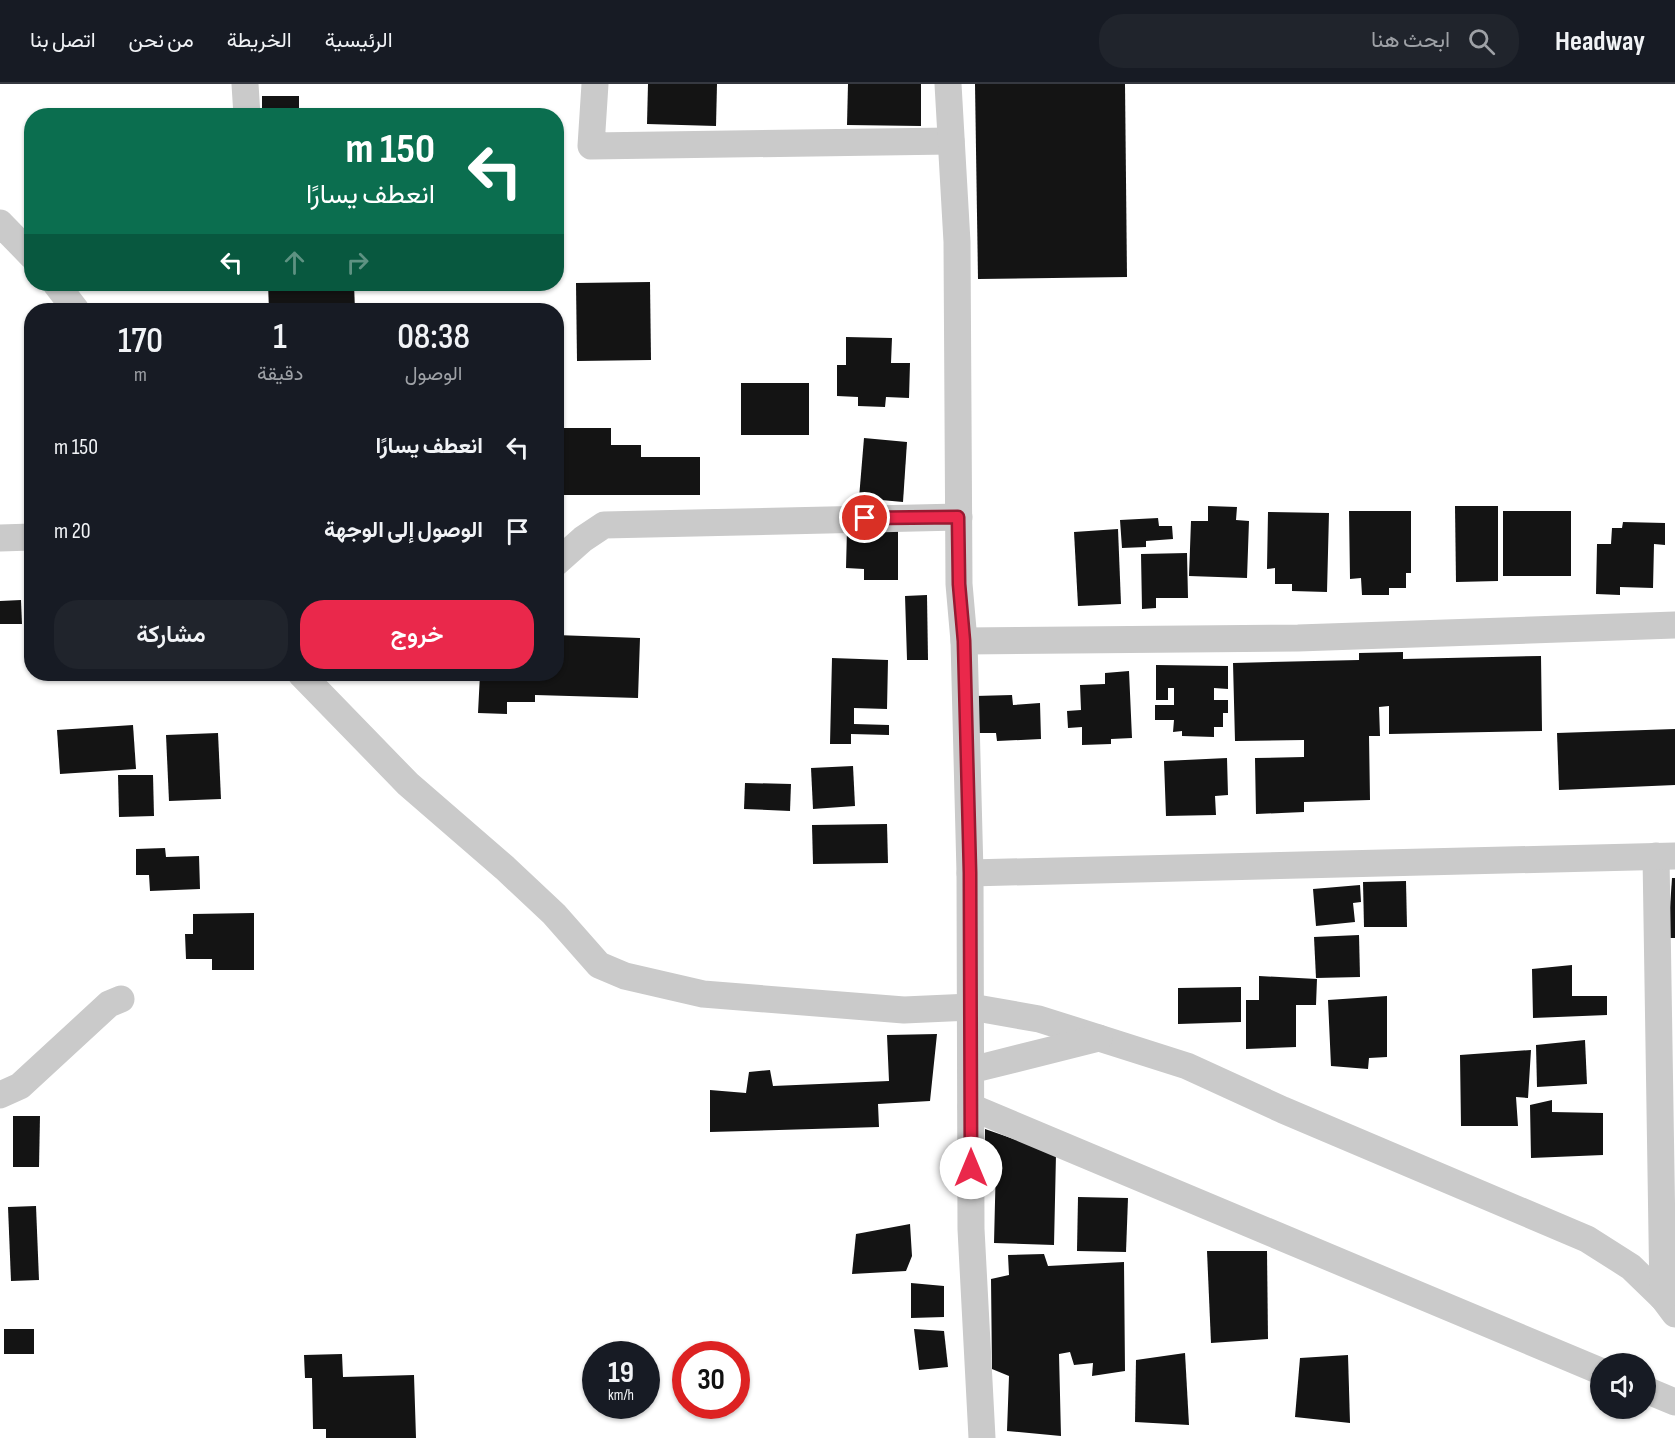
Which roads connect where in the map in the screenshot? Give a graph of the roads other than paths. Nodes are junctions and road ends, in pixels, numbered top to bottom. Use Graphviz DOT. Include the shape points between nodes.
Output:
graph roads {
  1 [pos="245,84"];
  2 [pos="595,84"];
  3 [pos="948,84"];
  4 [pos="246,108"];
  5 [pos="951,141"];
  6 [pos="0,223"];
  7 [pos="24,248"];
  8 [pos="61,291"];
  9 [pos="71,303"];
  10 [pos="958,517"];
  11 [pos="24,537"];
  12 [pos="0,538"];
  13 [pos="564,556"];
  14 [pos="1675,625"];
  15 [pos="964,641"];
  16 [pos="308,681"];
  17 [pos="1665,856"];
  18 [pos="970,873"];
  19 [pos="121,999"];
  20 [pos="971,1007"];
  21 [pos="1099,1038"];
  22 [pos="971,1070"];
  23 [pos="0,1095"];
  24 [pos="971,1107"];
  25 [pos="1669,1306"];
  26 [pos="1590,1367"];
  27 [pos="1656,1394"];
  28 [pos="1675,1402"];
  29 [pos="982,1438"];
  1 -- 4 [label="street"];
  2 -- 5 [label="street" via="591,146"];
  3 -- 5 [label="street"];
  5 -- 10 [label="street" via="957,242"];
  6 -- 7 [label="street"];
  8 -- 9 [label="street"];
  10 -- 13 [label="street" via="604,525"];
  10 -- 15 [label="street"];
  11 -- 12 [label="street"];
  14 -- 15 [label="street" via="1298,638"];
  15 -- 18 [label="street"];
  16 -- 20 [label="street" via="408,784 554,914 599,965 625,976 703,994 904,1010"];
  17 -- 18 [label="street"];
  17 -- 25 [label="street"];
  18 -- 20 [label="street"];
  19 -- 23 [label="street" via="109,1004 20,1086"];
  20 -- 21 [label="street" via="1039,1019"];
  20 -- 22 [label="street"];
  21 -- 22 [label="street"];
  21 -- 25 [label="street" via="1187,1066 1587,1239 1631,1267"];
  22 -- 24 [label="street"];
  24 -- 26 [label="street"];
  24 -- 29 [label="street" via="971,1229"];
  27 -- 28 [label="street"];
}
